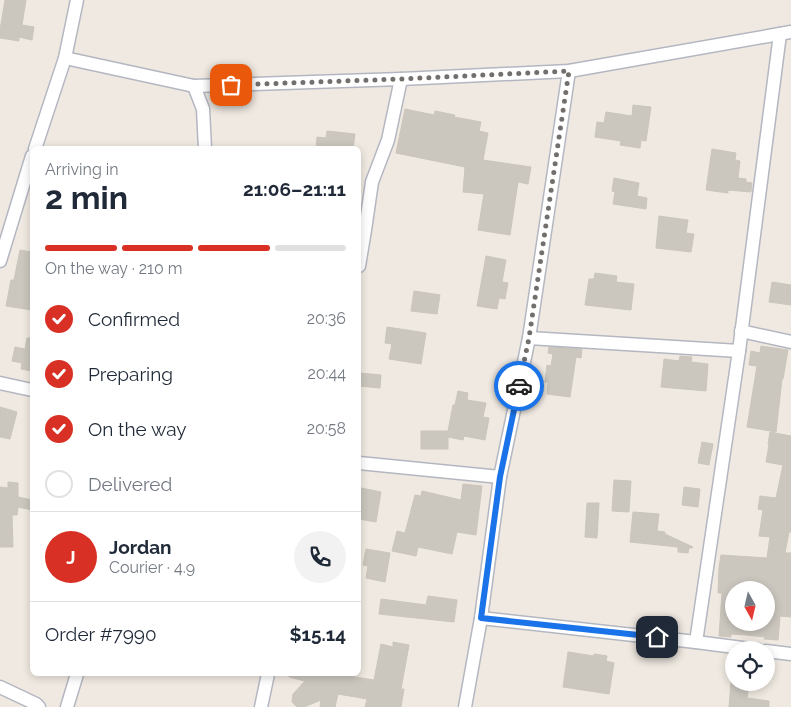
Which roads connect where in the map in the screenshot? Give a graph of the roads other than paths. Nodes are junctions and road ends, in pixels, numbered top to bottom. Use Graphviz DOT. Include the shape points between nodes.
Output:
graph roads {
  1 [pos="77,0"];
  2 [pos="785,33"];
  3 [pos="65,58"];
  4 [pos="569,71"];
  5 [pos="401,79"];
  6 [pos="194,86"];
  7 [pos="36,146"];
  8 [pos="206,146"];
  9 [pos="30,163"];
  10 [pos="361,254"];
  11 [pos="0,261"];
  12 [pos="741,331"];
  13 [pos="529,338"];
  14 [pos="791,342"];
  15 [pos="739,351"];
  16 [pos="0,383"];
  17 [pos="30,390"];
  18 [pos="361,463"];
  19 [pos="500,477"];
  20 [pos="481,618"];
  21 [pos="696,642"];
  22 [pos="725,646"];
  23 [pos="775,652"];
  24 [pos="791,654"];
  25 [pos="76,676"];
  26 [pos="268,676"];
  27 [pos="0,687"];
  28 [pos="38,707"];
  29 [pos="67,707"];
  30 [pos="261,707"];
  31 [pos="464,707"];
  1 -- 3 [label="street"];
  2 -- 4 [label="street"];
  2 -- 12 [label="street"];
  3 -- 6 [label="street"];
  3 -- 7 [label="street"];
  4 -- 5 [label="street"];
  4 -- 13 [label="street"];
  5 -- 6 [label="street"];
  5 -- 10 [label="street" via="388,140 372,182"];
  6 -- 8 [label="street" via="203,109"];
  9 -- 11 [label="street"];
  12 -- 14 [label="street"];
  12 -- 15 [label="street"];
  13 -- 15 [label="street"];
  13 -- 19 [label="street"];
  15 -- 21 [label="street"];
  16 -- 17 [label="street"];
  18 -- 19 [label="street"];
  19 -- 20 [label="street"];
  20 -- 21 [label="street"];
  20 -- 31 [label="street"];
  21 -- 22 [label="street"];
  23 -- 24 [label="street"];
  25 -- 29 [label="street"];
  26 -- 30 [label="street"];
  27 -- 28 [label="street"];
}
